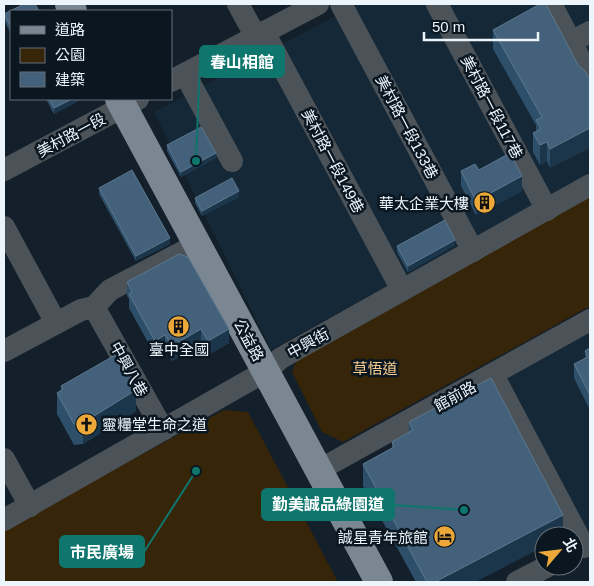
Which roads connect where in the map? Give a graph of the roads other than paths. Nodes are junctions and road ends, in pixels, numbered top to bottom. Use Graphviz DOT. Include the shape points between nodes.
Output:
graph roads {
  1 [pos="238,4"];
  2 [pos="318,4"];
  3 [pos="341,4"];
  4 [pos="436,4"];
  5 [pos="551,4"];
  6 [pos="260,34"];
  7 [pos="581,37"];
  8 [pos="178,78"];
  9 [pos="590,78"];
  10 [pos="127,101"];
  11 [pos="232,161"];
  12 [pos="4,170"];
  13 [pos="590,185"];
  14 [pos="547,210"];
  15 [pos="4,227"];
  16 [pos="198,244"];
  17 [pos="473,251"];
  18 [pos="402,290"];
  19 [pos="94,308"];
  20 [pos="590,320"];
  21 [pos="56,323"];
  22 [pos="4,351"];
  23 [pos="266,371"];
  24 [pos="493,375"];
  25 [pos="163,430"];
  26 [pos="4,459"];
  27 [pos="319,470"];
  28 [pos="30,506"];
  29 [pos="4,520"];
  30 [pos="572,526"];
  31 [pos="534,573"];
  32 [pos="379,582"];
  33 [pos="517,582"];
  1 -- 6 [label="street, 美村路一段149巷"];
  2 -- 6 [label="street"];
  3 -- 17 [label="street, 美村路一段133巷"];
  4 -- 14 [label="street, 美村路一段117巷"];
  5 -- 7 [label="street"];
  6 -- 8 [label="street"];
  6 -- 18 [label="street, 美村路一段149巷"];
  7 -- 9 [label="street"];
  8 -- 11 [label="street"];
  10 -- 12 [label="street, 美村路一段"];
  10 -- 16 [label="main road, 公益路"];
  13 -- 14 [label="street, 中興街"];
  14 -- 17 [label="street, 中興街"];
  15 -- 21 [label="street"];
  16 -- 19 [label="street" via="110,290"];
  16 -- 23 [label="main road, 公益路"];
  17 -- 18 [label="street, 中興街"];
  18 -- 23 [label="street, 中興街" via="281,358"];
  19 -- 21 [label="street" via="81,310"];
  19 -- 25 [label="street, 中興八巷"];
  20 -- 24 [label="street, 館前路"];
  21 -- 22 [label="street"];
  23 -- 25 [label="street, 中興街"];
  23 -- 27 [label="main road, 公益路"];
  24 -- 27 [label="street, 館前路"];
  24 -- 30 [label="street"];
  25 -- 28 [label="street, 中興街"];
  26 -- 28 [label="street"];
  27 -- 32 [label="main road, 公益路"];
  28 -- 29 [label="street, 中興街"];
  31 -- 33 [label="street"];
}
